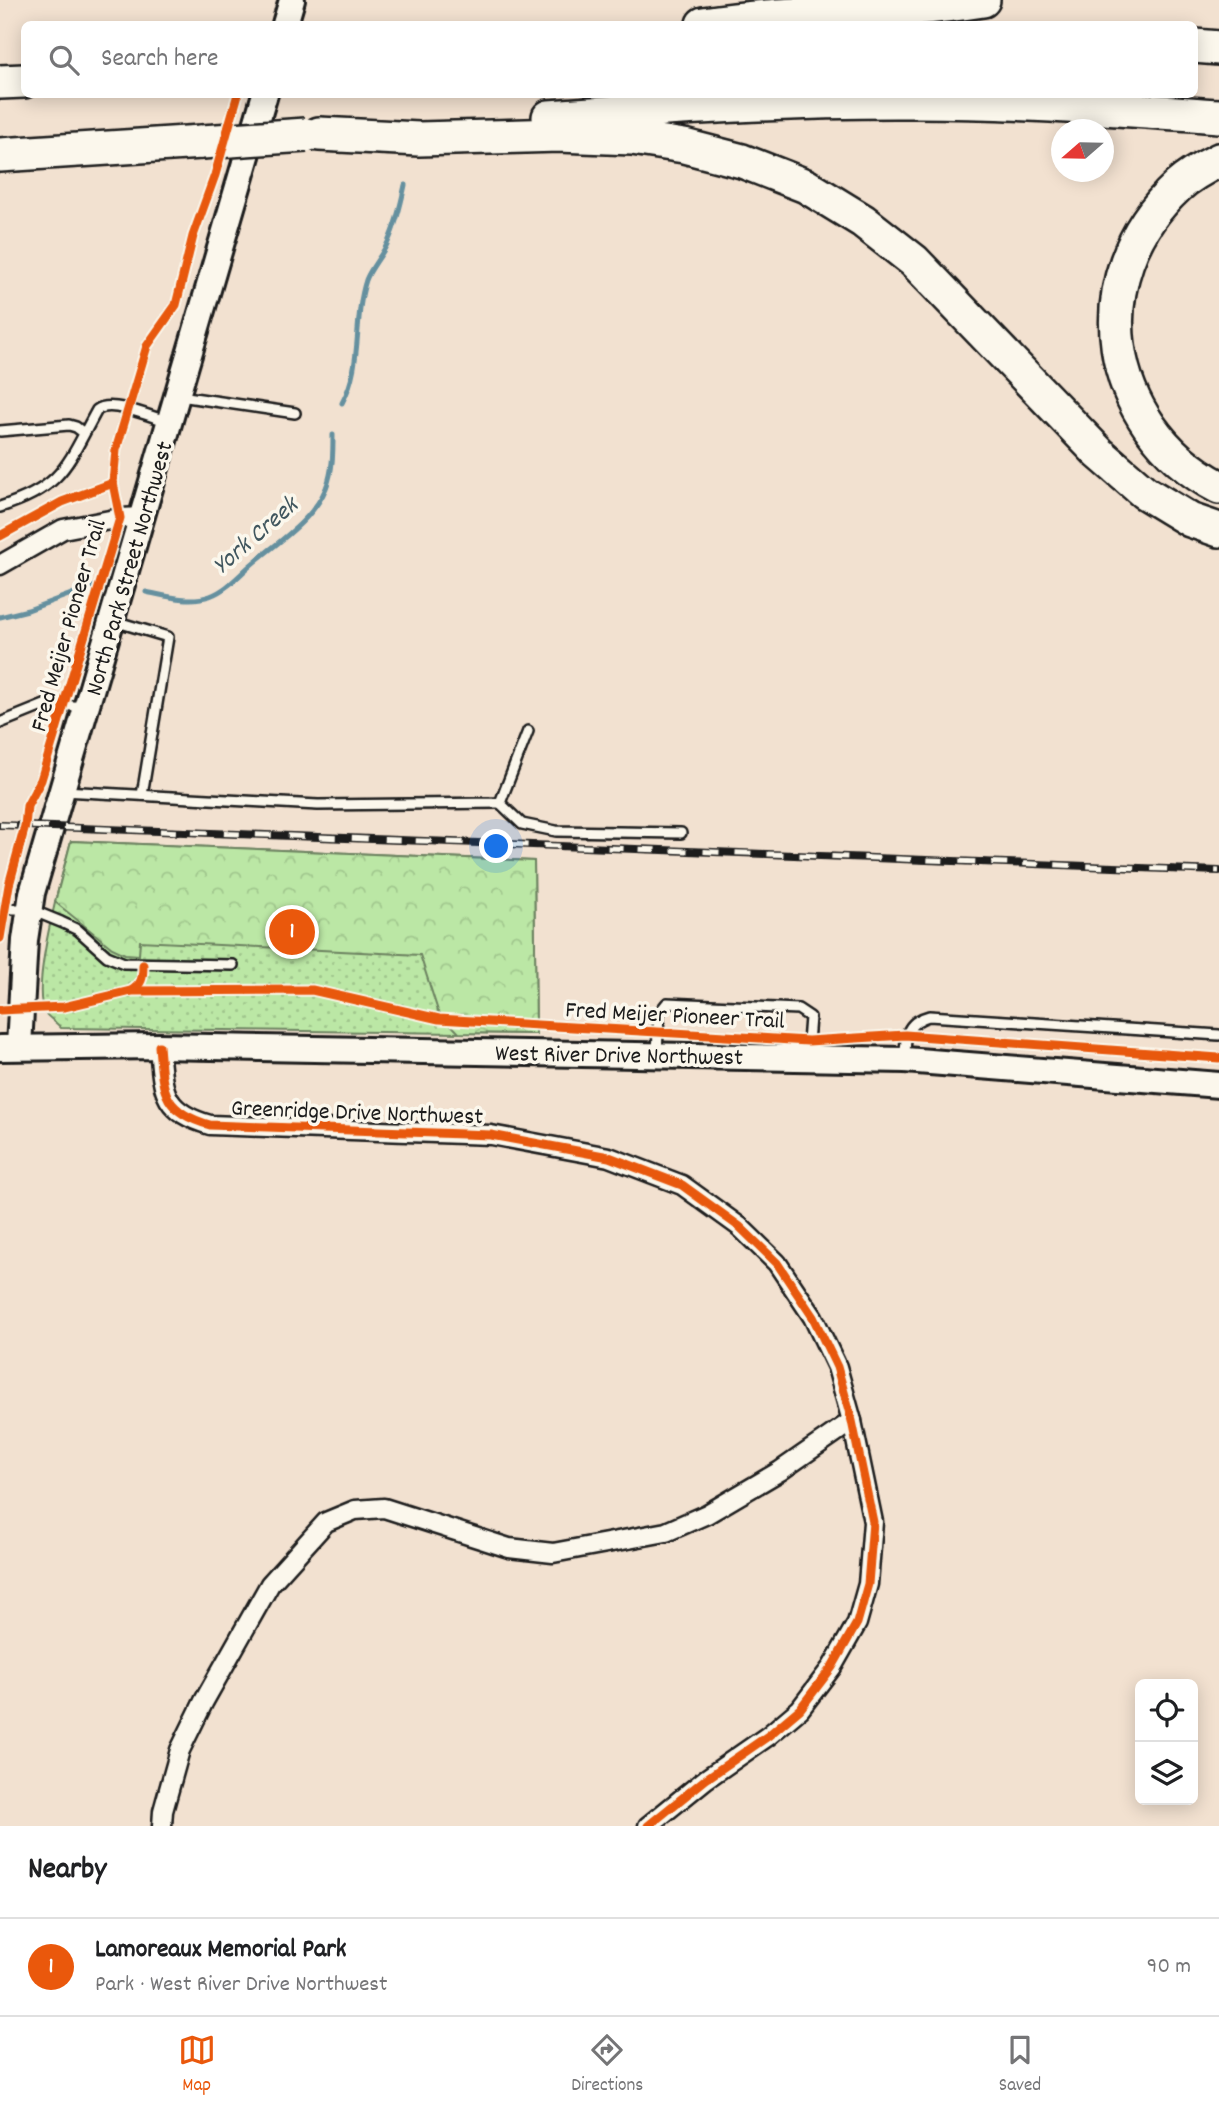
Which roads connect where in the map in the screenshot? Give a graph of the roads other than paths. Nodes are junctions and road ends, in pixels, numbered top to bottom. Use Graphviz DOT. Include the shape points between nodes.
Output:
graph roads {
  1 [pos="292,0"];
  2 [pos="982,0"];
  3 [pos="286,21"];
  4 [pos="728,21"];
  5 [pos="1198,46"];
  6 [pos="1219,48"];
  7 [pos="21,81"];
  8 [pos="0,82"];
  9 [pos="264,98"];
  10 [pos="1219,116"];
  11 [pos="313,134"];
  12 [pos="0,155"];
  13 [pos="1219,160"];
  14 [pos="179,395"];
  15 [pos="295,414"];
  16 [pos="170,422"];
  17 [pos="0,431"];
  18 [pos="83,433"];
  19 [pos="1219,487"];
  20 [pos="0,507"];
  21 [pos="143,517"];
  22 [pos="1219,530"];
  23 [pos="0,565"];
  24 [pos="113,621"];
  25 [pos="87,707"];
  26 [pos="0,723"];
  27 [pos="528,730"];
  28 [pos="62,791"];
  29 [pos="142,795"];
  30 [pos="499,803"];
  31 [pos="681,833"];
  32 [pos="0,909"];
  33 [pos="29,909"];
  34 [pos="233,965"];
  35 [pos="1219,1035"];
  36 [pos="159,1046"];
  37 [pos="9,1047"];
  38 [pos="657,1055"];
  39 [pos="807,1058"];
  40 [pos="905,1060"];
  41 [pos="1219,1084"];
  42 [pos="852,1421"];
  43 [pos="162,1826"];
  44 [pos="648,1826"];
  1 -- 3 [label="main road"];
  2 -- 4 [label="highway"];
  5 -- 6 [label="highway"];
  7 -- 8 [label="highway"];
  9 -- 14 [label="main road, North Park Street Northwest"];
  10 -- 11 [label="highway" via="930,101 750,103"];
  11 -- 12 [label="highway, bridge"];
  11 -- 22 [label="highway" via="430,139 632,138 684,145 743,161 806,187 863,221 914,261 1099,453 1144,492 1190,520"];
  13 -- 19 [label="highway" via="1181,183 1150,217 1122,276 1117,319 1121,369 1139,414 1171,454"];
  14 -- 15 [label="lane"];
  14 -- 16 [label="main road, North Park Street Northwest"];
  16 -- 18 [label="lane" via="107,405 97,410"];
  16 -- 21 [label="main road, North Park Street Northwest"];
  17 -- 18 [label="lane" via="69,425"];
  18 -- 20 [label="lane" via="66,467 50,484"];
  21 -- 23 [label="street" via="63,529"];
  21 -- 24 [label="main road, North Park Street Northwest"];
  24 -- 25 [label="main road, North Park Street Northwest"];
  24 -- 29 [label="lane" via="168,638"];
  25 -- 26 [label="lane" via="47,704"];
  25 -- 28 [label="main road, North Park Street Northwest"];
  27 -- 30 [label="lane"];
  28 -- 29 [label="lane"];
  28 -- 33 [label="main road, North Park Street Northwest"];
  29 -- 30 [label="lane" via="318,805"];
  30 -- 31 [label="lane" via="522,824 556,831"];
  32 -- 33 [label="lane"];
  33 -- 34 [label="lane" via="78,930 107,956 124,964"];
  33 -- 37 [label="main road, North Park Street Northwest"];
  35 -- 40 [label="lane" via="929,1016 915,1021 907,1031"];
  36 -- 37 [label="main road, West River Drive Northwest"];
  36 -- 38 [label="main road, West River Drive Northwest"];
  36 -- 42 [label="street, Greenridge Drive Northwest" via="162,1079 173,1107 188,1119 210,1125 491,1135 609,1157 682,1185 740,1227 777,1263 818,1327"];
  38 -- 39 [label="main road, West River Drive Northwest"];
  38 -- 39 [label="lane" via="659,1013 667,1003 799,1009 810,1017"];
  39 -- 40 [label="main road, West River Drive Northwest"];
  40 -- 41 [label="main road, West River Drive Northwest"];
  42 -- 43 [label="street" via="769,1477 666,1532 553,1553 509,1548 384,1508 355,1510 326,1522 270,1584 204,1701 180,1750"];
  42 -- 44 [label="street, Greenridge Drive Northwest" via="873,1522 868,1584 857,1623 800,1709"];
}
